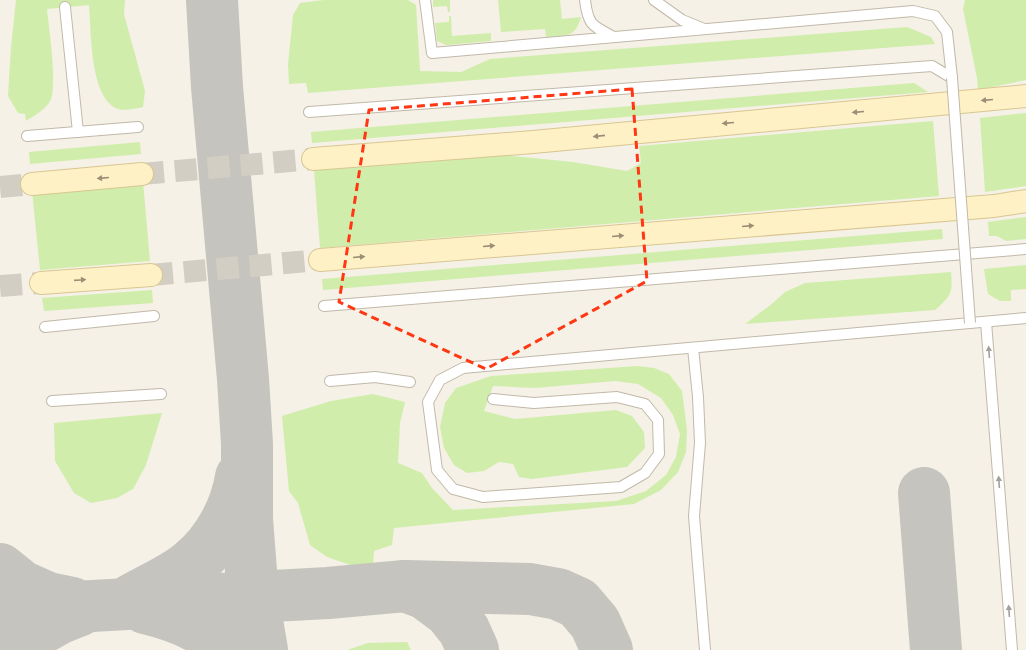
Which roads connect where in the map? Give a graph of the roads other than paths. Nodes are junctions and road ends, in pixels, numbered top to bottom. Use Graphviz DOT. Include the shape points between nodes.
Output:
graph roads {
  1 [pos="425,0"];
  2 [pos="584,0"];
  3 [pos="654,0"];
  4 [pos="65,7"];
  5 [pos="706,29"];
  6 [pos="614,37"];
  7 [pos="952,78"];
  8 [pos="1026,96"];
  9 [pos="309,112"];
  10 [pos="138,127"];
  11 [pos="78,132"];
  12 [pos="27,136"];
  13 [pos="313,159"];
  14 [pos="142,174"];
  15 [pos="32,184"];
  16 [pos="1026,201"];
  17 [pos="1026,249"];
  18 [pos="320,260"];
  19 [pos="151,275"];
  20 [pos="41,283"];
  21 [pos="324,306"];
  22 [pos="154,316"];
  23 [pos="1026,318"];
  24 [pos="986,322"];
  25 [pos="970,323"];
  26 [pos="45,327"];
  27 [pos="693,348"];
  28 [pos="330,381"];
  29 [pos="410,382"];
  30 [pos="161,394"];
  31 [pos="493,400"];
  32 [pos="52,401"];
  33 [pos="705,650"];
  34 [pos="1012,650"];
  1 -- 6 [label="lane" via="432,53"];
  2 -- 6 [label="lane" via="592,26"];
  3 -- 5 [label="lane" via="682,20"];
  4 -- 11 [label="lane"];
  5 -- 6 [label="lane"];
  5 -- 7 [label="lane" via="913,11 935,16 947,32"];
  7 -- 9 [label="lane" via="932,66"];
  7 -- 25 [label="lane, bridge"];
  8 -- 13 [label="main road, one-way" via="533,142"];
  10 -- 11 [label="lane"];
  11 -- 12 [label="lane"];
  14 -- 15 [label="main road, one-way"];
  18 -- 16 [label="main road, one-way" via="994,206"];
  17 -- 21 [label="lane"];
  20 -- 19 [label="main road, one-way"];
  22 -- 26 [label="lane"];
  23 -- 24 [label="lane"];
  24 -- 25 [label="lane"];
  34 -- 24 [label="lane, one-way"];
  25 -- 27 [label="lane"];
  27 -- 31 [label="lane" via="464,368 440,380 428,402 437,470 453,488 483,496 621,487 645,473 659,454 658,420 645,404 617,397 534,403"];
  27 -- 33 [label="lane" via="700,443 694,516"];
  28 -- 29 [label="lane" via="375,377"];
  30 -- 32 [label="lane"];
}
